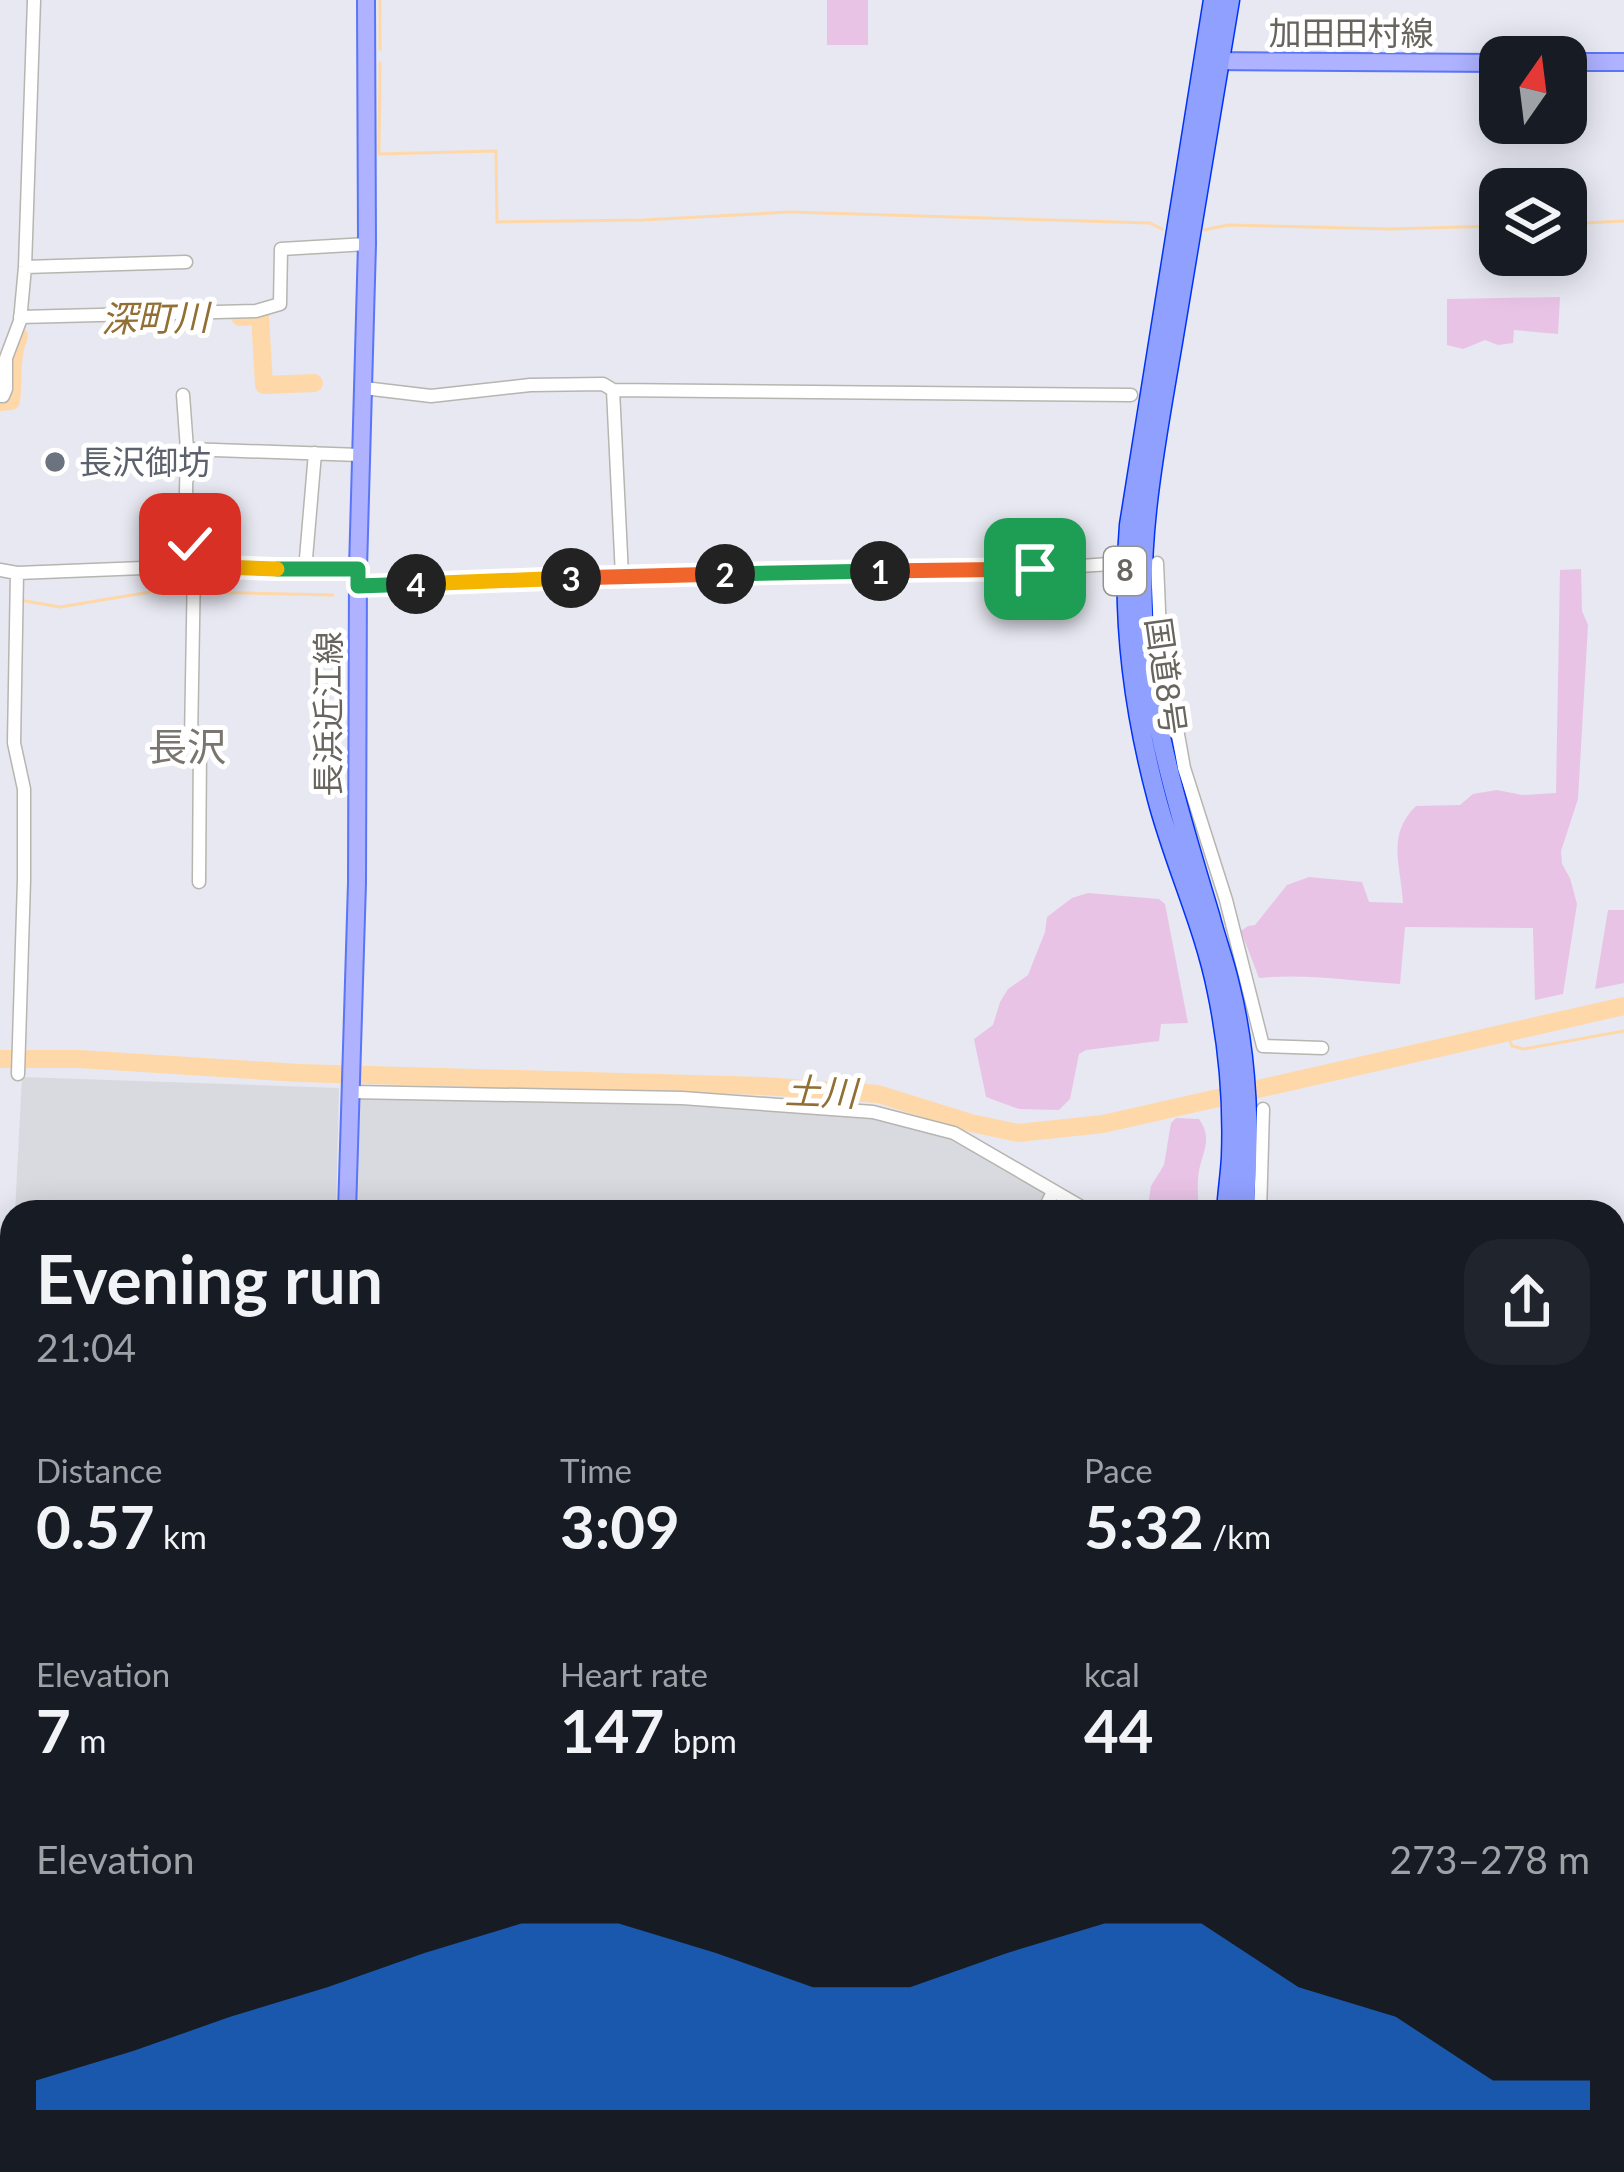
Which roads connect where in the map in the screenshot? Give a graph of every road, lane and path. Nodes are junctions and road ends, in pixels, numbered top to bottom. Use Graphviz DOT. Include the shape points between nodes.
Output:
graph roads {
  1 [pos="34,0"];
  2 [pos="366,0"];
  3 [pos="1213,0"];
  4 [pos="1230,0"];
  5 [pos="1211,61"];
  6 [pos="1587,62"];
  7 [pos="1624,62"];
  8 [pos="1479,63"];
  9 [pos="367,244"];
  10 [pos="186,262"];
  11 [pos="25,266"];
  12 [pos="20,317"];
  13 [pos="364,388"];
  14 [pos="613,390"];
  15 [pos="1131,394"];
  16 [pos="182,395"];
  17 [pos="0,396"];
  18 [pos="187,448"];
  19 [pos="315,453"];
  20 [pos="360,455"];
  21 [pos="1156,563"];
  22 [pos="1110,564"];
  23 [pos="194,566"];
  24 [pos="305,570"];
  25 [pos="0,571"];
  26 [pos="17,573"];
  27 [pos="622,576"];
  28 [pos="358,578"];
  29 [pos="199,882"];
  30 [pos="1322,1048"];
  31 [pos="18,1074"];
  32 [pos="351,1089"];
  33 [pos="1263,1109"];
  34 [pos="1240,1156"];
  35 [pos="1054,1192"];
  36 [pos="346,1200"];
  37 [pos="1049,1200"];
  38 [pos="1068,1200"];
  39 [pos="1229,1200"];
  40 [pos="1243,1200"];
  41 [pos="1260,1200"];
  1 -- 11 [label="street"];
  2 -- 9 [label="main road, 長浜近江線"];
  3 -- 5 [label="highway, 国道8号 / 8"];
  4 -- 5 [label="highway, 国道8号 / 8"];
  5 -- 8 [label="main road, 加田田村線"];
  5 -- 34 [label="highway, 国道8号 / 8" via="1129,525 1125,597 1157,800 1236,1074"];
  6 -- 7 [label="main road"];
  9 -- 12 [label="street" via="281,249 280,304 256,311"];
  9 -- 13 [label="main road, 長浜近江線"];
  10 -- 11 [label="street"];
  11 -- 12 [label="street"];
  12 -- 17 [label="street"];
  13 -- 14 [label="street" via="431,395 530,385"];
  13 -- 20 [label="main road, 長浜近江線"];
  14 -- 15 [label="street"];
  14 -- 27 [label="street"];
  16 -- 18 [label="street"];
  18 -- 19 [label="street"];
  18 -- 23 [label="street"];
  19 -- 20 [label="street"];
  19 -- 24 [label="street"];
  20 -- 28 [label="main road, 長浜近江線"];
  21 -- 30 [label="street" via="1184,768 1263,1046"];
  22 -- 27 [label="street"];
  23 -- 24 [label="street"];
  23 -- 26 [label="street"];
  23 -- 29 [label="street"];
  24 -- 28 [label="street"];
  25 -- 26 [label="street"];
  26 -- 31 [label="street" via="14,742 24,789"];
  27 -- 28 [label="street"];
  28 -- 32 [label="main road, 長浜近江線"];
  32 -- 35 [label="street" via="873,1112 954,1133"];
  32 -- 36 [label="main road, 長浜近江線"];
  33 -- 41 [label="street"];
  34 -- 39 [label="highway, 国道8号 / 8"];
  34 -- 40 [label="highway, 国道8号 / 8"];
  35 -- 37 [label="street"];
  35 -- 38 [label="street"];
}
